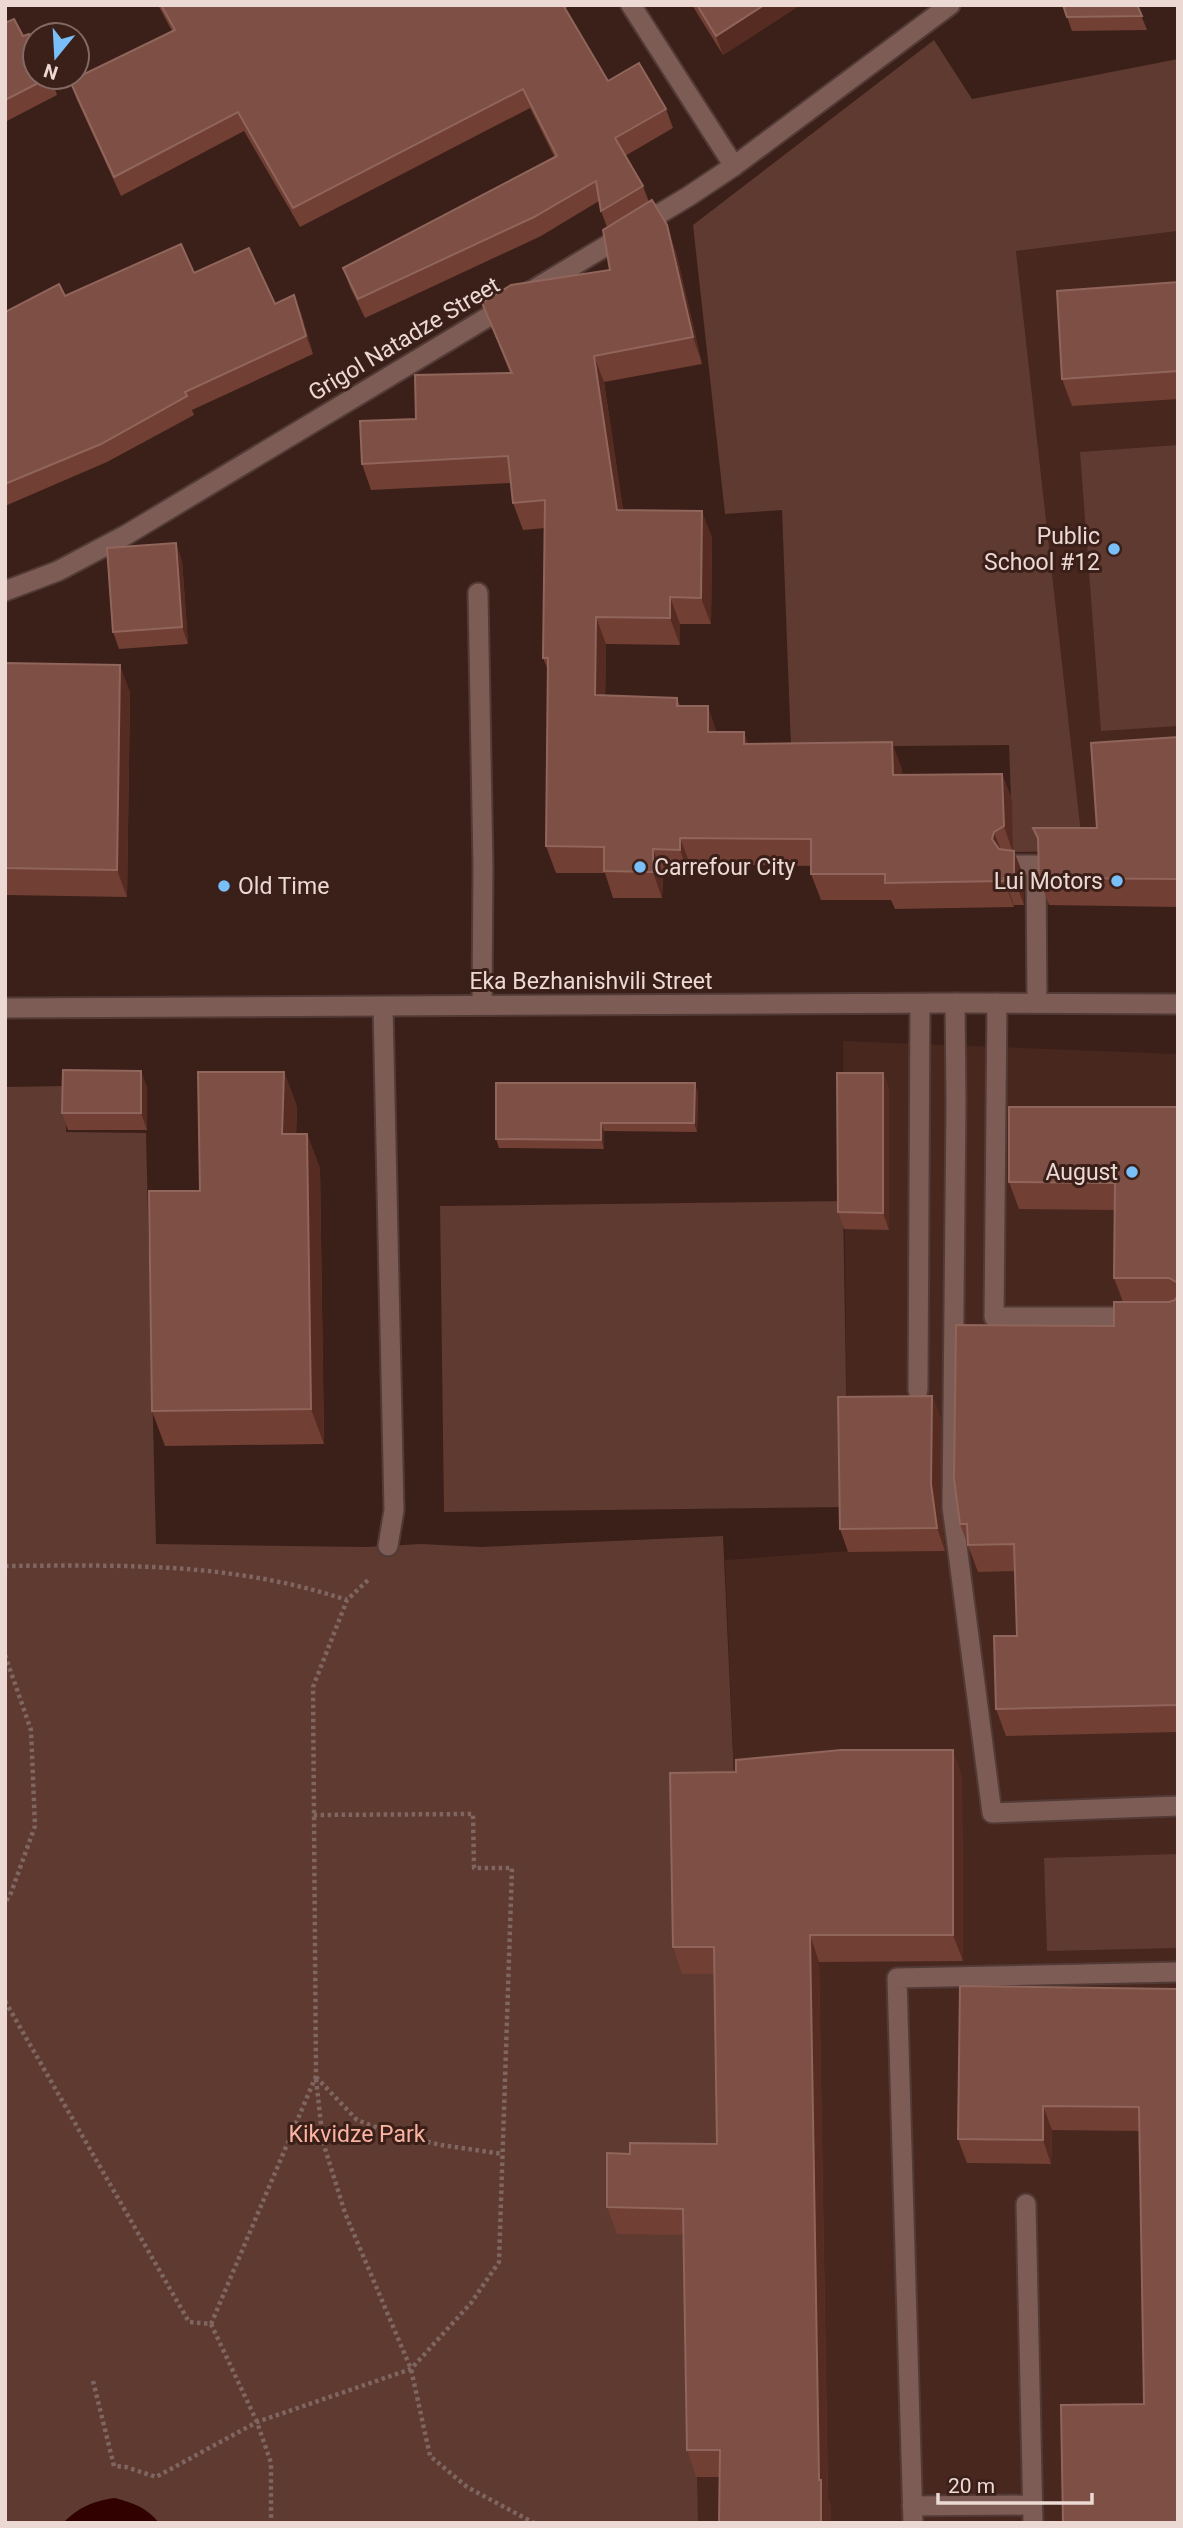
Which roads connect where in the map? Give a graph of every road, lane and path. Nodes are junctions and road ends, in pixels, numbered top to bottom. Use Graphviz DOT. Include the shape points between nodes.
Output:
graph roads {
  1 [pos="631,5"];
  2 [pos="950,5"];
  3 [pos="734,166"];
  4 [pos="5,591"];
  5 [pos="478,593"];
  6 [pos="1014,865"];
  7 [pos="955,1003"];
  8 [pos="997,1003"];
  9 [pos="1037,1003"];
  10 [pos="920,1004"];
  11 [pos="1178,1004"];
  12 [pos="482,1006"];
  13 [pos="383,1007"];
  14 [pos="5,1008"];
  15 [pos="1178,1317"];
  16 [pos="918,1390"];
  17 [pos="388,1546"];
  18 [pos="5,1566"];
  19 [pos="5,1655"];
  20 [pos="1178,1805"];
  21 [pos="313,1815"];
  22 [pos="5,1884"];
  23 [pos="11,1893"];
  24 [pos="5,1903"];
  25 [pos="1178,1972"];
  26 [pos="5,2001"];
  27 [pos="316,2076"];
  28 [pos="503,2154"];
  29 [pos="1026,2204"];
  30 [pos="211,2324"];
  31 [pos="411,2369"];
  32 [pos="93,2381"];
  33 [pos="257,2421"];
  34 [pos="912,2514"];
  35 [pos="1032,2514"];
  36 [pos="271,2523"];
  37 [pos="534,2523"];
  1 -- 3 [label="street"];
  2 -- 3 [label="street, Grigol Natadze Street"];
  3 -- 4 [label="street, Grigol Natadze Street" via="125,535 58,571"];
  5 -- 12 [label="street"];
  6 -- 9 [label="street" via="1036,865"];
  7 -- 8 [label="street, Eka Bezhanishvili Street"];
  7 -- 10 [label="street, Eka Bezhanishvili Street"];
  7 -- 20 [label="street" via="952,1507 992,1813"];
  8 -- 9 [label="street, Eka Bezhanishvili Street"];
  8 -- 15 [label="street" via="994,1317"];
  9 -- 11 [label="street, Eka Bezhanishvili Street"];
  10 -- 12 [label="street, Eka Bezhanishvili Street"];
  10 -- 16 [label="street"];
  12 -- 13 [label="street, Eka Bezhanishvili Street"];
  13 -- 14 [label="street, Eka Bezhanishvili Street"];
  13 -- 17 [label="street" via="394,1510"];
  18 -- 21 [label="path" via="197,1568 309,1587 347,1600 313,1686"];
  19 -- 23 [label="path" via="31,1730 35,1826"];
  21 -- 27 [label="path"];
  21 -- 28 [label="path" via="474,1814 474,1868 512,1868"];
  22 -- 23 [label="path"];
  23 -- 24 [label="path"];
  25 -- 34 [label="street" via="897,1978"];
  26 -- 30 [label="path" via="189,2322"];
  27 -- 28 [label="path" via="357,2120 441,2145"];
  27 -- 30 [label="path"];
  27 -- 31 [label="path" via="323,2142 345,2213"];
  28 -- 31 [label="path" via="499,2262 471,2303"];
  29 -- 35 [label="street"];
  30 -- 33 [label="path"];
  31 -- 33 [label="path"];
  31 -- 37 [label="path" via="430,2456 467,2487"];
  32 -- 33 [label="path" via="114,2466 156,2477"];
  33 -- 36 [label="path" via="271,2463"];
  34 -- 35 [label="street"];
}
